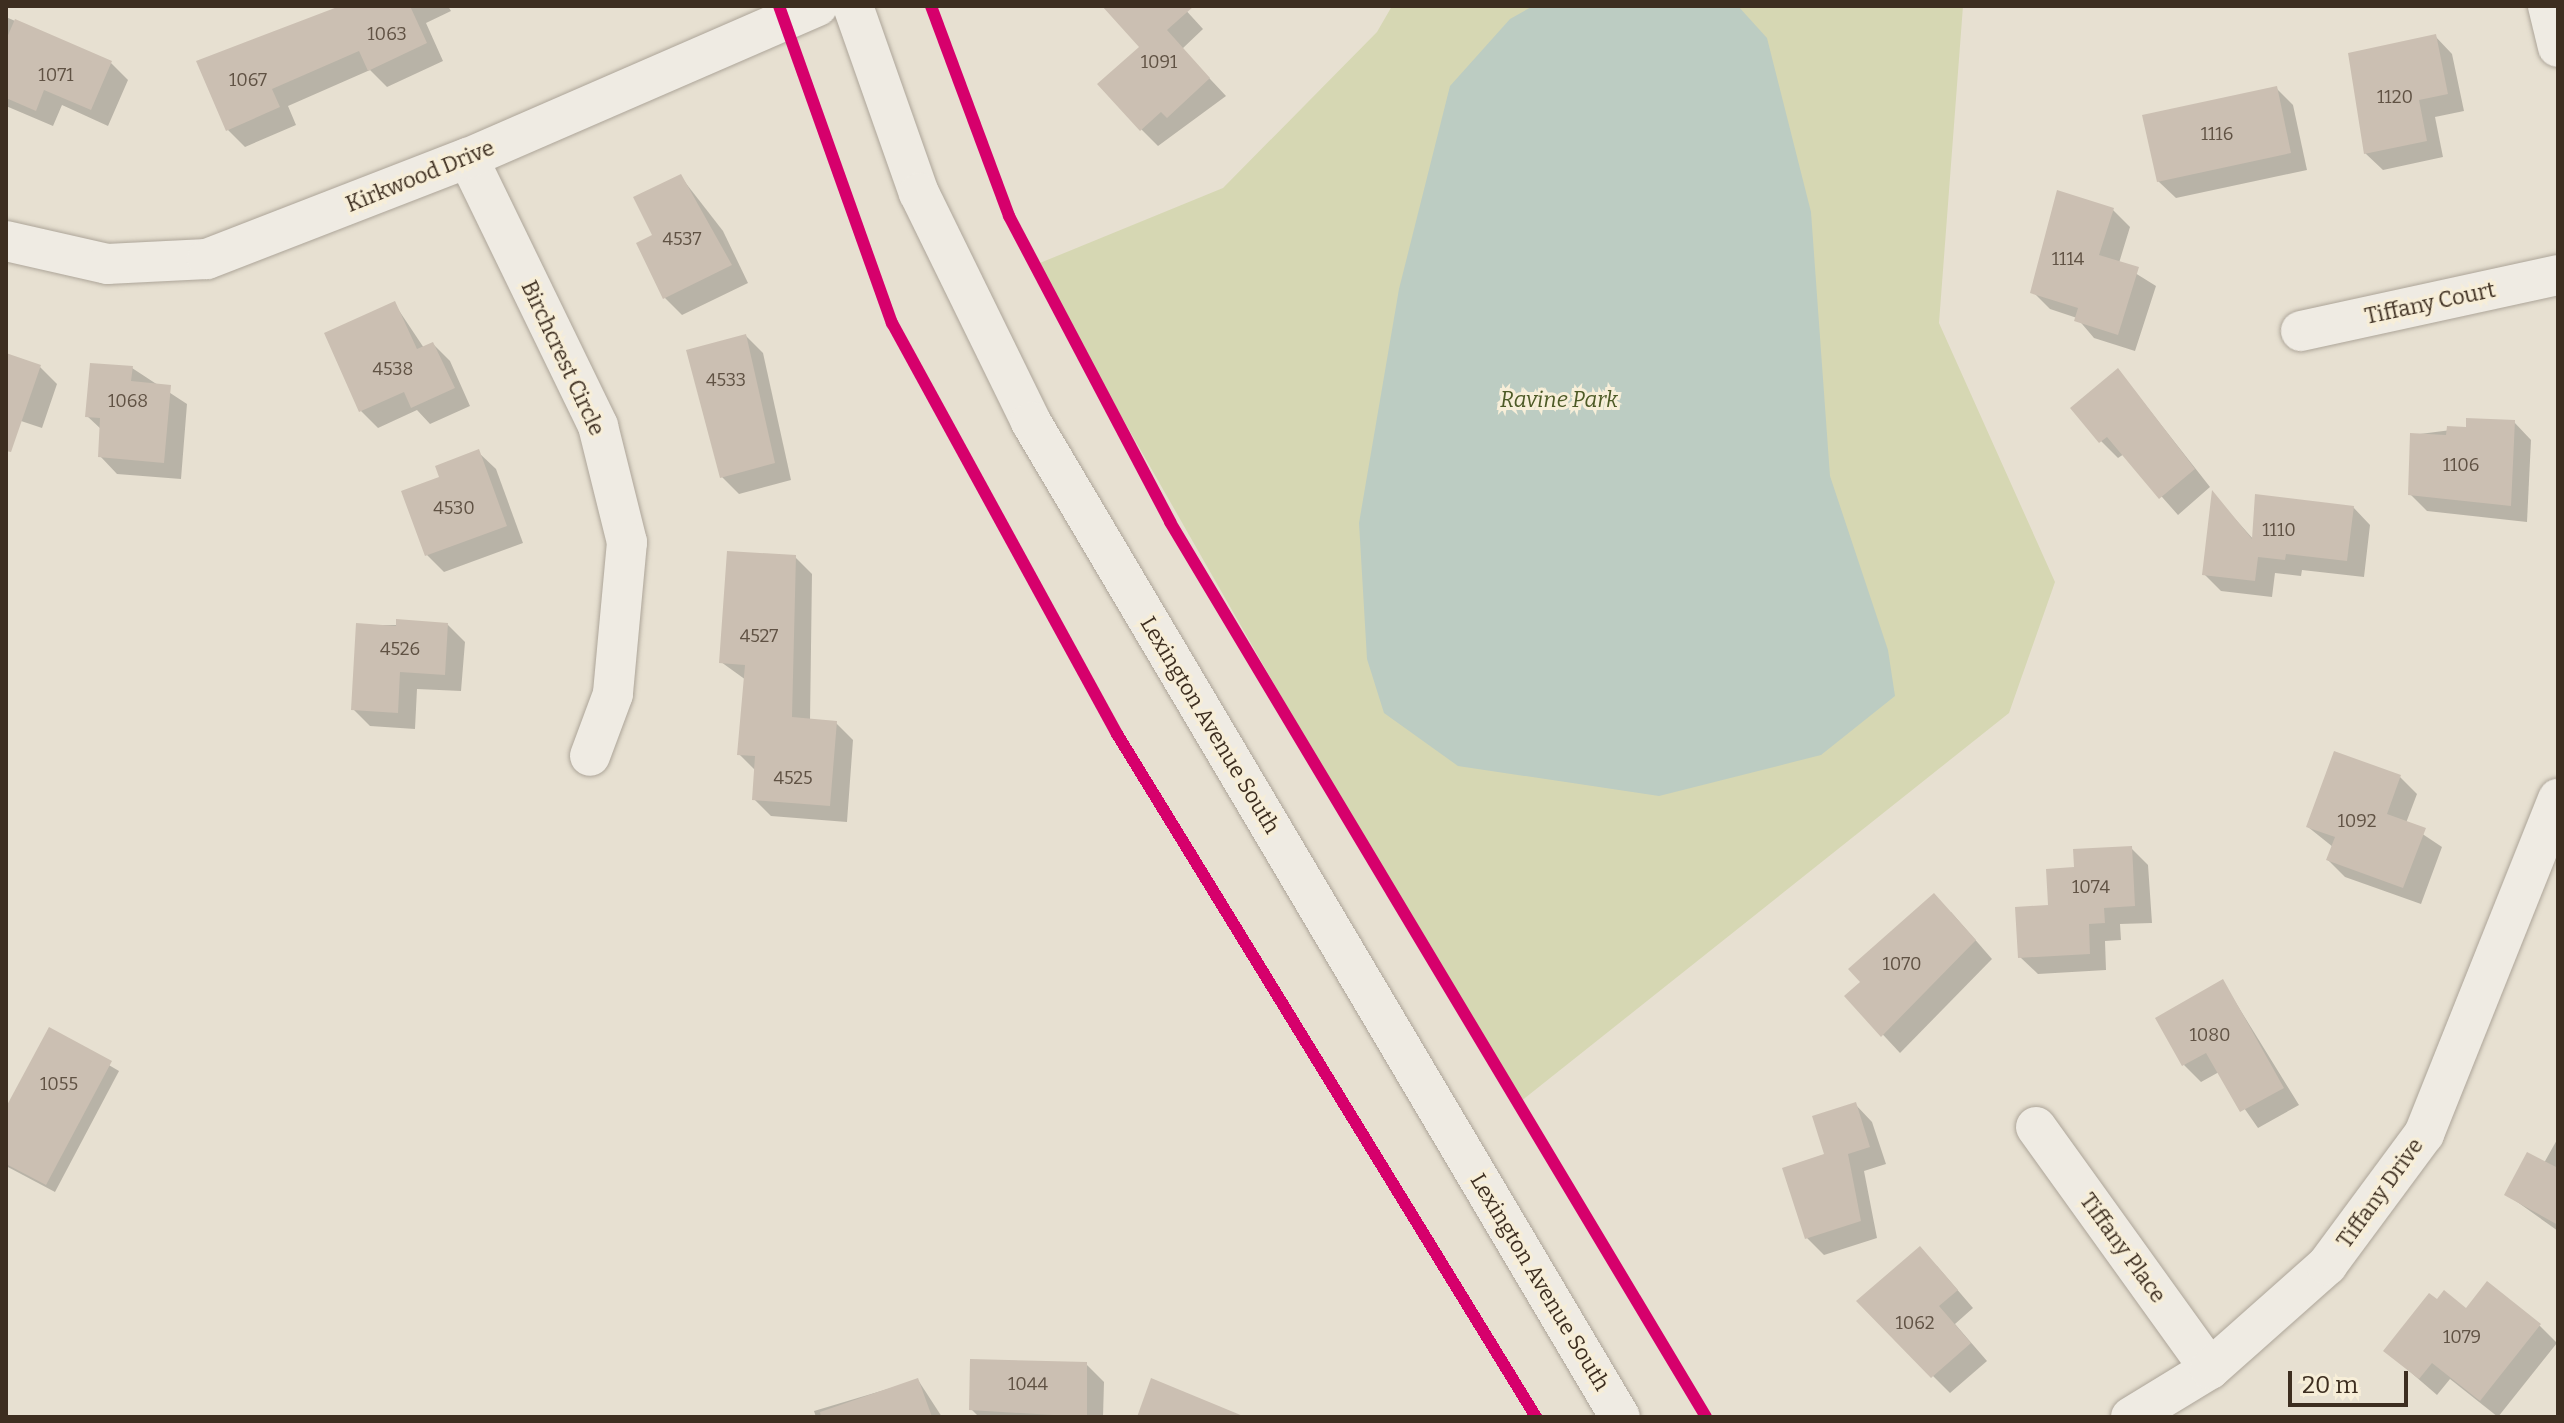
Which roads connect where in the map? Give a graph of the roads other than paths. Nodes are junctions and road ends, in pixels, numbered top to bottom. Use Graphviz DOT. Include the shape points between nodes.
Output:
graph roads {
  1 [pos="817,6"];
  2 [pos="853,6"];
  3 [pos="2548,6"];
  4 [pos="2558,47"];
  5 [pos="468,158"];
  6 [pos="6,241"];
  7 [pos="2558,275"];
  8 [pos="2301,331"];
  9 [pos="590,756"];
  10 [pos="2558,799"];
  11 [pos="2036,1127"];
  12 [pos="2210,1369"];
  13 [pos="1620,1417"];
  14 [pos="2131,1417"];
  1 -- 5 [label="street, Kirkwood Drive"];
  2 -- 13 [label="street, Lexington Avenue South" via="919,193 1031,422"];
  3 -- 4 [label="street"];
  5 -- 6 [label="street, Kirkwood Drive" via="207,259 107,264"];
  5 -- 9 [label="street, Birchcrest Circle" via="598,426 627,542 613,694"];
  7 -- 8 [label="street, Tiffany Court"];
  10 -- 12 [label="street, Tiffany Drive" via="2424,1134 2327,1265"];
  11 -- 12 [label="street, Tiffany Place"];
  12 -- 14 [label="street, Tiffany Drive"];
}
